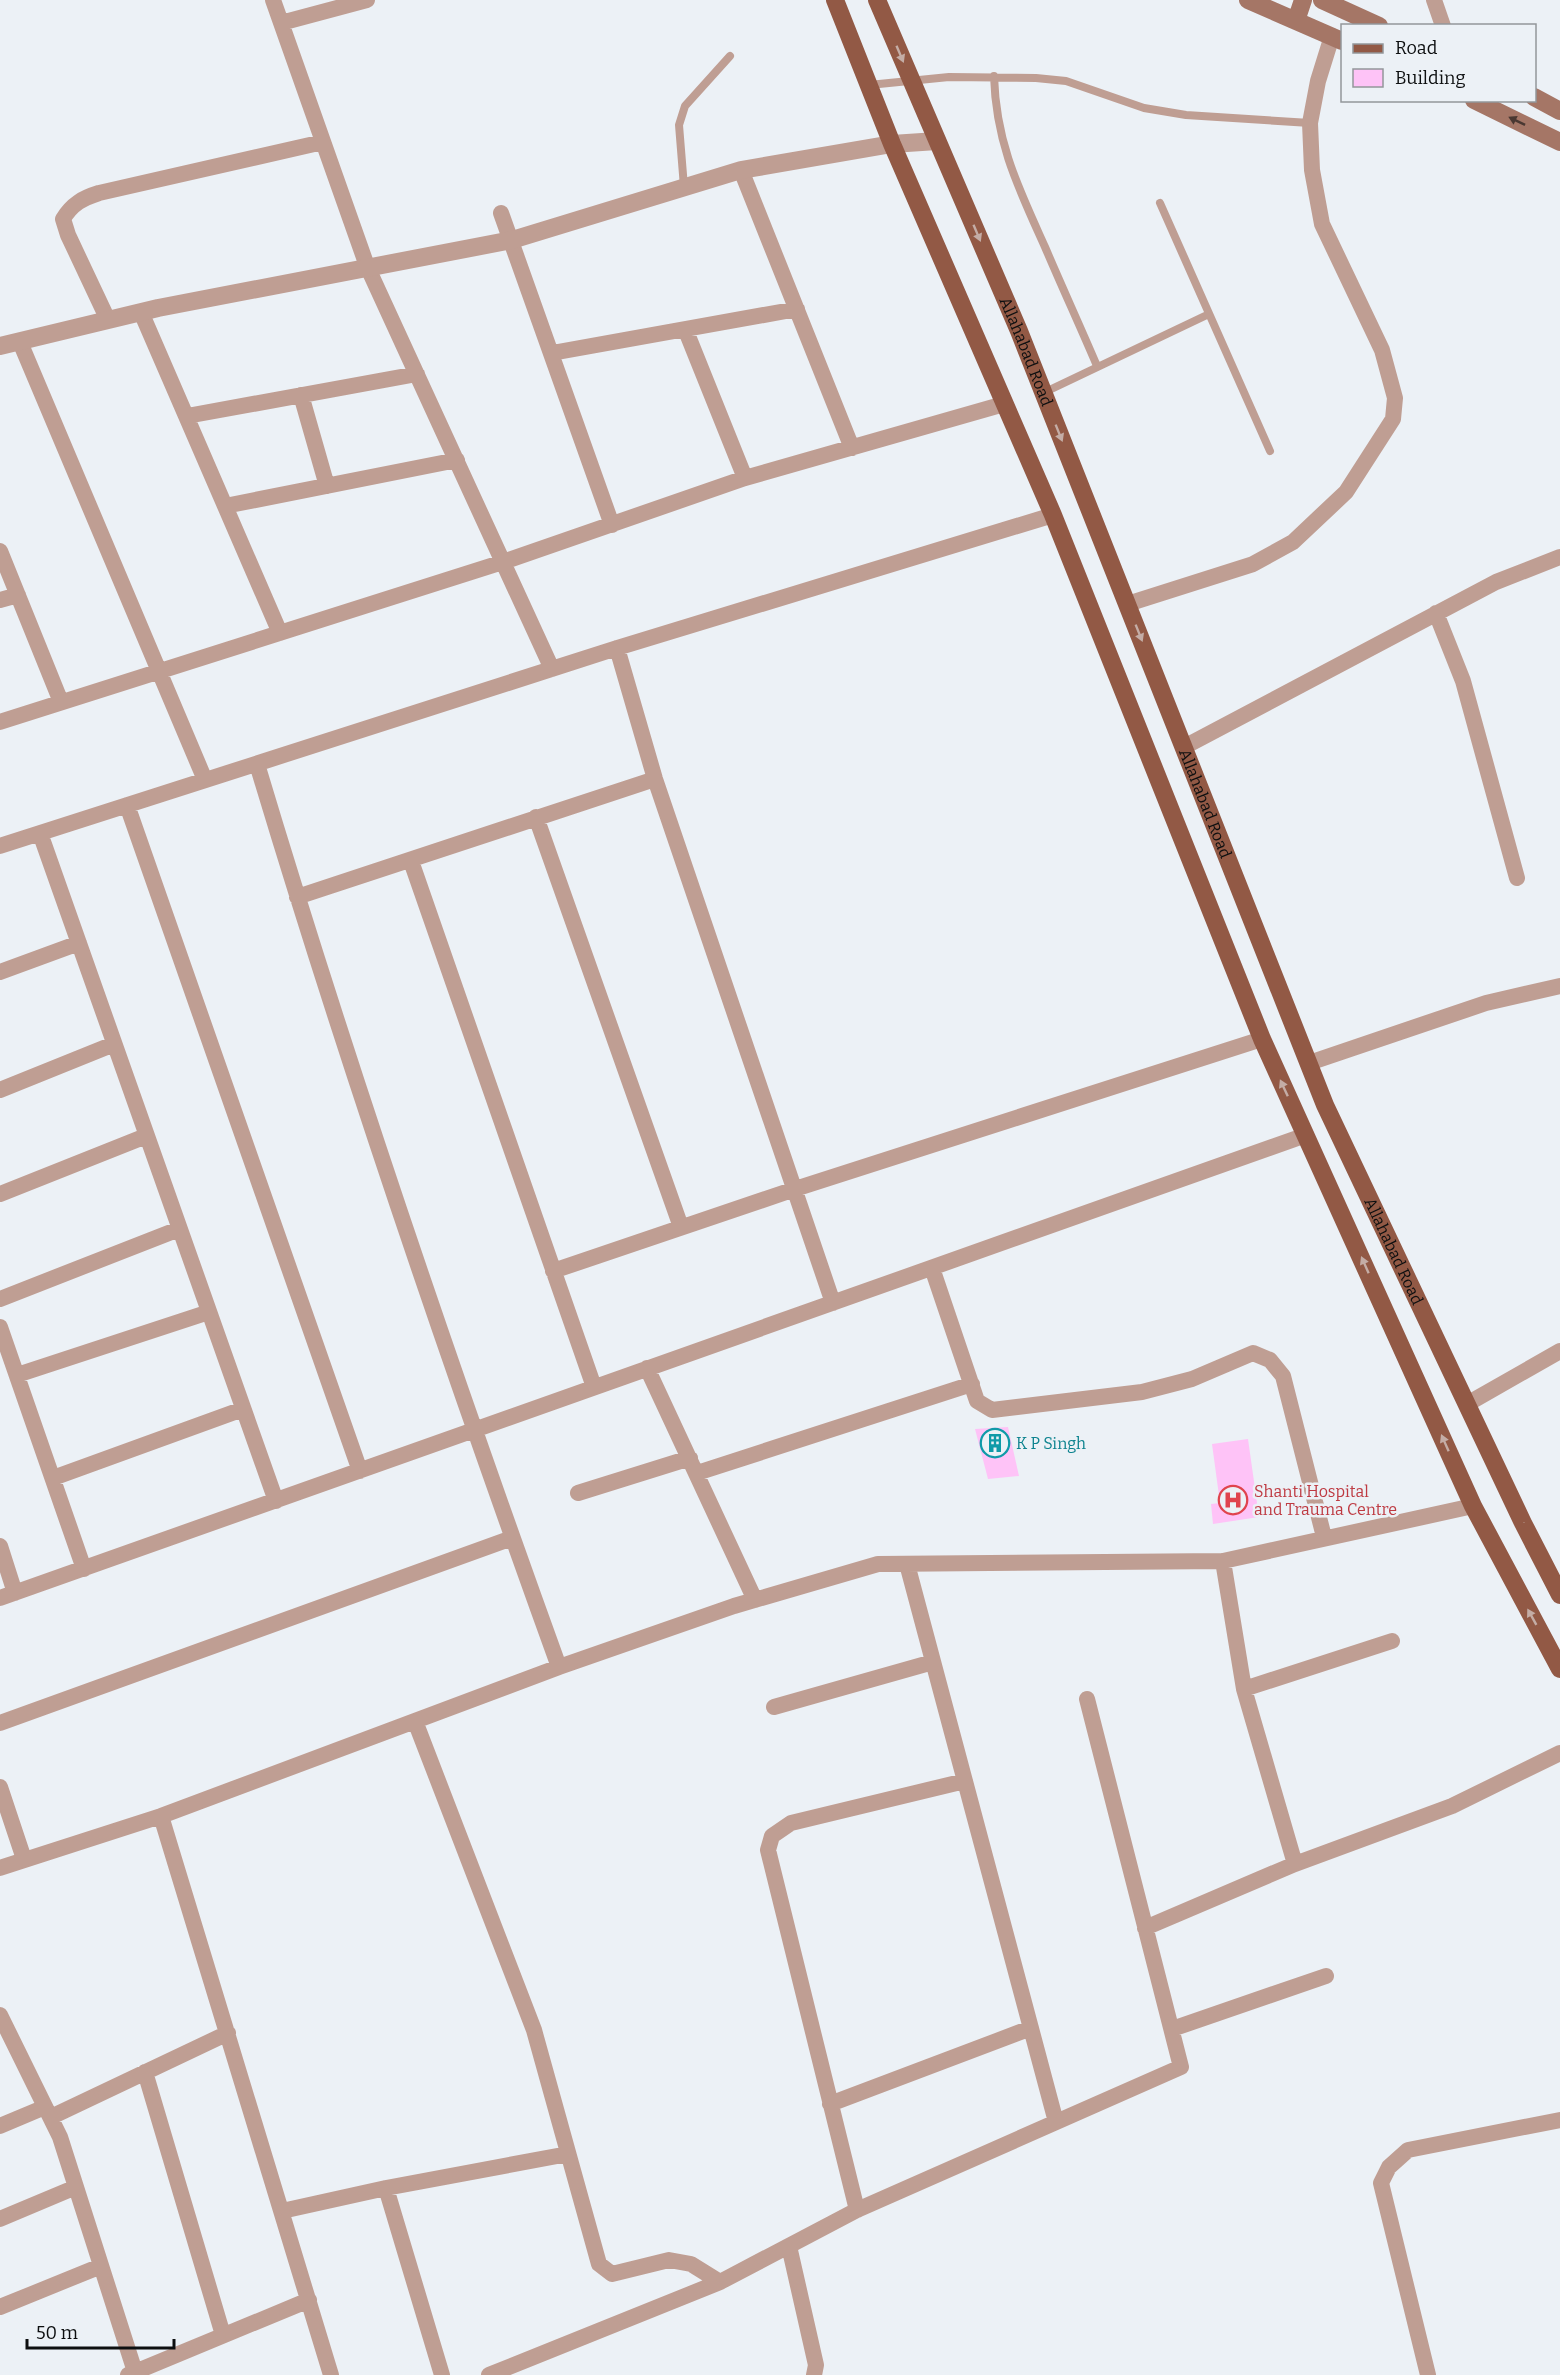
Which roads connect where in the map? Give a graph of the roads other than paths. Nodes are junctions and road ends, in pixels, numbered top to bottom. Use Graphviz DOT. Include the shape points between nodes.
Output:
graph roads {
  1 [pos="273,0"];
  2 [pos="367,0"];
  3 [pos="835,0"];
  4 [pos="877,0"];
  5 [pos="1248,0"];
  6 [pos="1303,0"];
  7 [pos="1322,0"];
  8 [pos="1434,0"];
  9 [pos="1296,21"];
  10 [pos="281,23"];
  11 [pos="1375,24"];
  12 [pos="1442,24"];
  13 [pos="1337,38"];
  14 [pos="730,56"];
  15 [pos="994,76"];
  16 [pos="911,79"];
  17 [pos="869,85"];
  18 [pos="1536,98"];
  19 [pos="1478,102"];
  20 [pos="1560,111"];
  21 [pos="1310,123"];
  22 [pos="937,141"];
  23 [pos="323,142"];
  24 [pos="1560,142"];
  25 [pos="892,144"];
  26 [pos="741,170"];
  27 [pos="684,187"];
  28 [pos="1160,203"];
  29 [pos="501,213"];
  30 [pos="512,240"];
  31 [pos="367,266"];
  32 [pos="797,309"];
  33 [pos="141,312"];
  34 [pos="1209,314"];
  35 [pos="108,320"];
  36 [pos="686,331"];
  37 [pos="20,342"];
  38 [pos="0,346"];
  39 [pos="552,353"];
  40 [pos="1097,366"];
  41 [pos="417,374"];
  42 [pos="1044,393"];
  43 [pos="301,395"];
  44 [pos="1004,404"];
  45 [pos="187,416"];
  46 [pos="852,447"];
  47 [pos="1270,451"];
  48 [pos="456,460"];
  49 [pos="745,478"];
  50 [pos="327,486"];
  51 [pos="225,506"];
  52 [pos="1053,515"];
  53 [pos="612,525"];
  54 [pos="0,551"];
  55 [pos="1560,558"];
  56 [pos="503,562"];
  57 [pos="18,595"];
  58 [pos="0,600"];
  59 [pos="1127,604"];
  60 [pos="1436,613"];
  61 [pos="280,633"];
  62 [pos="617,648"];
  63 [pos="552,669"];
  64 [pos="159,671"];
  65 [pos="61,702"];
  66 [pos="0,722"];
  67 [pos="1184,747"];
  68 [pos="257,764"];
  69 [pos="655,779"];
  70 [pos="205,780"];
  71 [pos="127,805"];
  72 [pos="536,817"];
  73 [pos="40,833"];
  74 [pos="0,846"];
  75 [pos="411,861"];
  76 [pos="1516,878"];
  77 [pos="297,897"];
  78 [pos="79,943"];
  79 [pos="0,972"];
  80 [pos="1560,986"];
  81 [pos="1262,1039"];
  82 [pos="114,1044"];
  83 [pos="1309,1063"];
  84 [pos="0,1090"];
  85 [pos="1305,1134"];
  86 [pos="146,1136"];
  87 [pos="795,1189"];
  88 [pos="0,1194"];
  89 [pos="681,1227"];
  90 [pos="179,1229"];
  91 [pos="932,1268"];
  92 [pos="553,1270"];
  93 [pos="0,1299"];
  94 [pos="833,1303"];
  95 [pos="209,1312"];
  96 [pos="0,1327"];
  97 [pos="1560,1351"];
  98 [pos="647,1368"];
  99 [pos="17,1375"];
  100 [pos="972,1384"];
  101 [pos="594,1387"];
  102 [pos="1467,1404"];
  103 [pos="243,1409"];
  104 [pos="474,1431"];
  105 [pos="693,1466"];
  106 [pos="360,1471"];
  107 [pos="53,1478"];
  108 [pos="578,1493"];
  109 [pos="276,1501"];
  110 [pos="1473,1506"];
  111 [pos="1324,1537"];
  112 [pos="512,1538"];
  113 [pos="0,1546"];
  114 [pos="1223,1561"];
  115 [pos="907,1564"];
  116 [pos="84,1569"];
  117 [pos="1560,1595"];
  118 [pos="7,1596"];
  119 [pos="755,1600"];
  120 [pos="1392,1641"];
  121 [pos="933,1662"];
  122 [pos="559,1667"];
  123 [pos="1560,1669"];
  124 [pos="1244,1689"];
  125 [pos="1087,1699"];
  126 [pos="774,1707"];
  127 [pos="415,1721"];
  128 [pos="0,1723"];
  129 [pos="1560,1753"];
  130 [pos="965,1781"];
  131 [pos="0,1787"];
  132 [pos="162,1816"];
  133 [pos="24,1859"];
  134 [pos="1294,1864"];
  135 [pos="0,1868"];
  136 [pos="1145,1928"];
  137 [pos="1326,1976"];
  138 [pos="0,2015"];
  139 [pos="1031,2028"];
  140 [pos="1172,2029"];
  141 [pos="228,2033"];
  142 [pos="145,2073"];
  143 [pos="830,2104"];
  144 [pos="48,2112"];
  145 [pos="1560,2120"];
  146 [pos="1056,2122"];
  147 [pos="0,2126"];
  148 [pos="568,2154"];
  149 [pos="76,2187"];
  150 [pos="386,2188"];
  151 [pos="857,2210"];
  152 [pos="282,2211"];
  153 [pos="0,2219"];
  154 [pos="789,2246"];
  155 [pos="101,2266"];
  156 [pos="720,2282"];
  157 [pos="309,2300"];
  158 [pos="0,2307"];
  159 [pos="224,2335"];
  160 [pos="133,2374"];
  161 [pos="331,2375"];
  162 [pos="441,2375"];
  163 [pos="489,2375"];
  164 [pos="814,2375"];
  165 [pos="1428,2375"];
  1 -- 10 [label="street"];
  2 -- 10 [label="street"];
  3 -- 17 [label="main road"];
  4 -- 16 [label="main road, Allahabad Road, one-way"];
  5 -- 9 [label="main road"];
  6 -- 9 [label="main road"];
  7 -- 11 [label="main road"];
  8 -- 12 [label="street"];
  9 -- 13 [label="main road"];
  10 -- 23 [label="street"];
  13 -- 21 [label="street" via="1318,81"];
  14 -- 27 [label="lane" via="685,106 679,125"];
  15 -- 16 [label="lane"];
  15 -- 21 [label="lane" via="1066,81 1144,108 1186,115"];
  15 -- 40 [label="lane" via="1001,141"];
  16 -- 17 [label="lane"];
  16 -- 22 [label="main road, Allahabad Road"];
  17 -- 25 [label="main road"];
  18 -- 20 [label="main road"];
  24 -- 19 [label="main road, one-way"];
  21 -- 59 [label="street" via="1312,170 1322,224 1382,350 1395,398 1393,418 1346,492 1293,542 1253,564"];
  22 -- 25 [label="street"];
  22 -- 42 [label="main road, Allahabad Road, one-way"];
  23 -- 31 [label="street"];
  23 -- 35 [label="street" via="99,192 70,208 63,219 68,235"];
  25 -- 26 [label="street"];
  25 -- 44 [label="main road"];
  26 -- 27 [label="street"];
  26 -- 32 [label="street"];
  27 -- 30 [label="street"];
  28 -- 34 [label="lane"];
  29 -- 30 [label="street"];
  30 -- 31 [label="street"];
  30 -- 39 [label="street"];
  31 -- 33 [label="street"];
  31 -- 41 [label="street"];
  32 -- 36 [label="street"];
  32 -- 46 [label="street"];
  33 -- 35 [label="street"];
  33 -- 45 [label="street"];
  34 -- 40 [label="lane"];
  34 -- 47 [label="lane"];
  35 -- 37 [label="street"];
  36 -- 39 [label="street"];
  36 -- 49 [label="street"];
  37 -- 38 [label="street"];
  37 -- 64 [label="street"];
  39 -- 53 [label="street"];
  40 -- 42 [label="lane"];
  41 -- 43 [label="street"];
  41 -- 48 [label="street"];
  42 -- 59 [label="main road, Allahabad Road, one-way"];
  43 -- 45 [label="street"];
  43 -- 50 [label="street"];
  44 -- 46 [label="street"];
  44 -- 52 [label="main road"];
  45 -- 51 [label="street"];
  46 -- 49 [label="street"];
  48 -- 50 [label="street"];
  48 -- 56 [label="street"];
  49 -- 53 [label="street"];
  50 -- 51 [label="street"];
  51 -- 61 [label="street"];
  52 -- 62 [label="street"];
  52 -- 81 [label="main road"];
  53 -- 56 [label="street"];
  54 -- 57 [label="street"];
  55 -- 60 [label="street" via="1496,582"];
  56 -- 61 [label="street"];
  56 -- 63 [label="street"];
  57 -- 58 [label="street"];
  57 -- 65 [label="street"];
  59 -- 67 [label="main road, Allahabad Road, one-way"];
  60 -- 67 [label="street"];
  60 -- 76 [label="street" via="1463,681"];
  61 -- 64 [label="street"];
  62 -- 63 [label="street"];
  62 -- 69 [label="street"];
  63 -- 68 [label="street"];
  64 -- 65 [label="street"];
  64 -- 70 [label="street"];
  65 -- 66 [label="street"];
  67 -- 83 [label="main road, Allahabad Road"];
  68 -- 70 [label="street"];
  68 -- 77 [label="street"];
  69 -- 72 [label="street"];
  69 -- 87 [label="street"];
  70 -- 71 [label="street"];
  71 -- 73 [label="street"];
  71 -- 106 [label="street"];
  72 -- 75 [label="street"];
  72 -- 89 [label="street"];
  73 -- 74 [label="street"];
  73 -- 78 [label="street"];
  75 -- 77 [label="street"];
  75 -- 92 [label="street"];
  77 -- 104 [label="street"];
  78 -- 79 [label="street"];
  78 -- 82 [label="street"];
  80 -- 83 [label="street" via="1486,1003"];
  85 -- 81 [label="main road, one-way"];
  81 -- 87 [label="street"];
  82 -- 84 [label="street"];
  82 -- 86 [label="street"];
  83 -- 102 [label="main road, Allahabad Road" via="1325,1105"];
  85 -- 91 [label="street"];
  110 -- 85 [label="main road, one-way"];
  86 -- 88 [label="street"];
  86 -- 90 [label="street"];
  87 -- 89 [label="street"];
  87 -- 94 [label="street"];
  89 -- 92 [label="street"];
  90 -- 93 [label="street"];
  90 -- 95 [label="street"];
  91 -- 94 [label="street"];
  91 -- 100 [label="street"];
  92 -- 101 [label="street"];
  94 -- 98 [label="street"];
  95 -- 99 [label="street"];
  95 -- 103 [label="street"];
  96 -- 99 [label="street"];
  97 -- 102 [label="street"];
  98 -- 101 [label="street"];
  98 -- 105 [label="street"];
  99 -- 107 [label="street"];
  100 -- 105 [label="street"];
  100 -- 111 [label="street" via="977,1401 992,1410 1142,1392 1192,1379 1253,1353 1262,1355 1283,1376"];
  101 -- 104 [label="street"];
  102 -- 117 [label="main road, Allahabad Road"];
  103 -- 107 [label="street"];
  103 -- 109 [label="street"];
  104 -- 106 [label="street"];
  104 -- 112 [label="street"];
  105 -- 108 [label="street"];
  105 -- 119 [label="street"];
  106 -- 109 [label="street"];
  107 -- 116 [label="street"];
  109 -- 116 [label="street"];
  110 -- 111 [label="street"];
  123 -- 110 [label="main road, one-way"];
  111 -- 114 [label="street"];
  112 -- 122 [label="street"];
  112 -- 128 [label="street"];
  113 -- 118 [label="street"];
  114 -- 115 [label="street"];
  114 -- 124 [label="street"];
  115 -- 119 [label="street" via="878,1564"];
  115 -- 121 [label="street"];
  116 -- 118 [label="street"];
  119 -- 122 [label="street"];
  120 -- 124 [label="street"];
  121 -- 126 [label="street"];
  121 -- 130 [label="street"];
  122 -- 127 [label="street"];
  124 -- 134 [label="street"];
  125 -- 136 [label="street"];
  127 -- 132 [label="street"];
  127 -- 148 [label="street" via="534,2030"];
  129 -- 134 [label="street" via="1452,1806"];
  130 -- 139 [label="street"];
  130 -- 143 [label="street" via="791,1823 772,1836 768,1850"];
  131 -- 133 [label="street"];
  132 -- 133 [label="street"];
  132 -- 141 [label="street"];
  133 -- 135 [label="street"];
  134 -- 136 [label="street"];
  136 -- 140 [label="street"];
  137 -- 140 [label="street"];
  138 -- 144 [label="street"];
  139 -- 143 [label="street"];
  139 -- 146 [label="street"];
  140 -- 146 [label="street" via="1181,2067"];
  141 -- 142 [label="street"];
  141 -- 152 [label="street"];
  142 -- 144 [label="street"];
  142 -- 159 [label="street"];
  143 -- 151 [label="street"];
  144 -- 147 [label="street"];
  144 -- 149 [label="street"];
  145 -- 165 [label="street" via="1408,2150 1389,2166 1381,2183"];
  146 -- 151 [label="street"];
  148 -- 150 [label="street"];
  148 -- 156 [label="street" via="596,2257 605,2271 612,2274 669,2260 691,2264"];
  149 -- 153 [label="street"];
  149 -- 155 [label="street"];
  150 -- 152 [label="street"];
  150 -- 162 [label="street"];
  151 -- 154 [label="street"];
  152 -- 157 [label="street"];
  154 -- 156 [label="street"];
  154 -- 164 [label="street" via="816,2365"];
  155 -- 158 [label="street"];
  155 -- 160 [label="street"];
  156 -- 163 [label="street"];
  157 -- 159 [label="street"];
  157 -- 161 [label="street"];
  159 -- 160 [label="street"];
}
